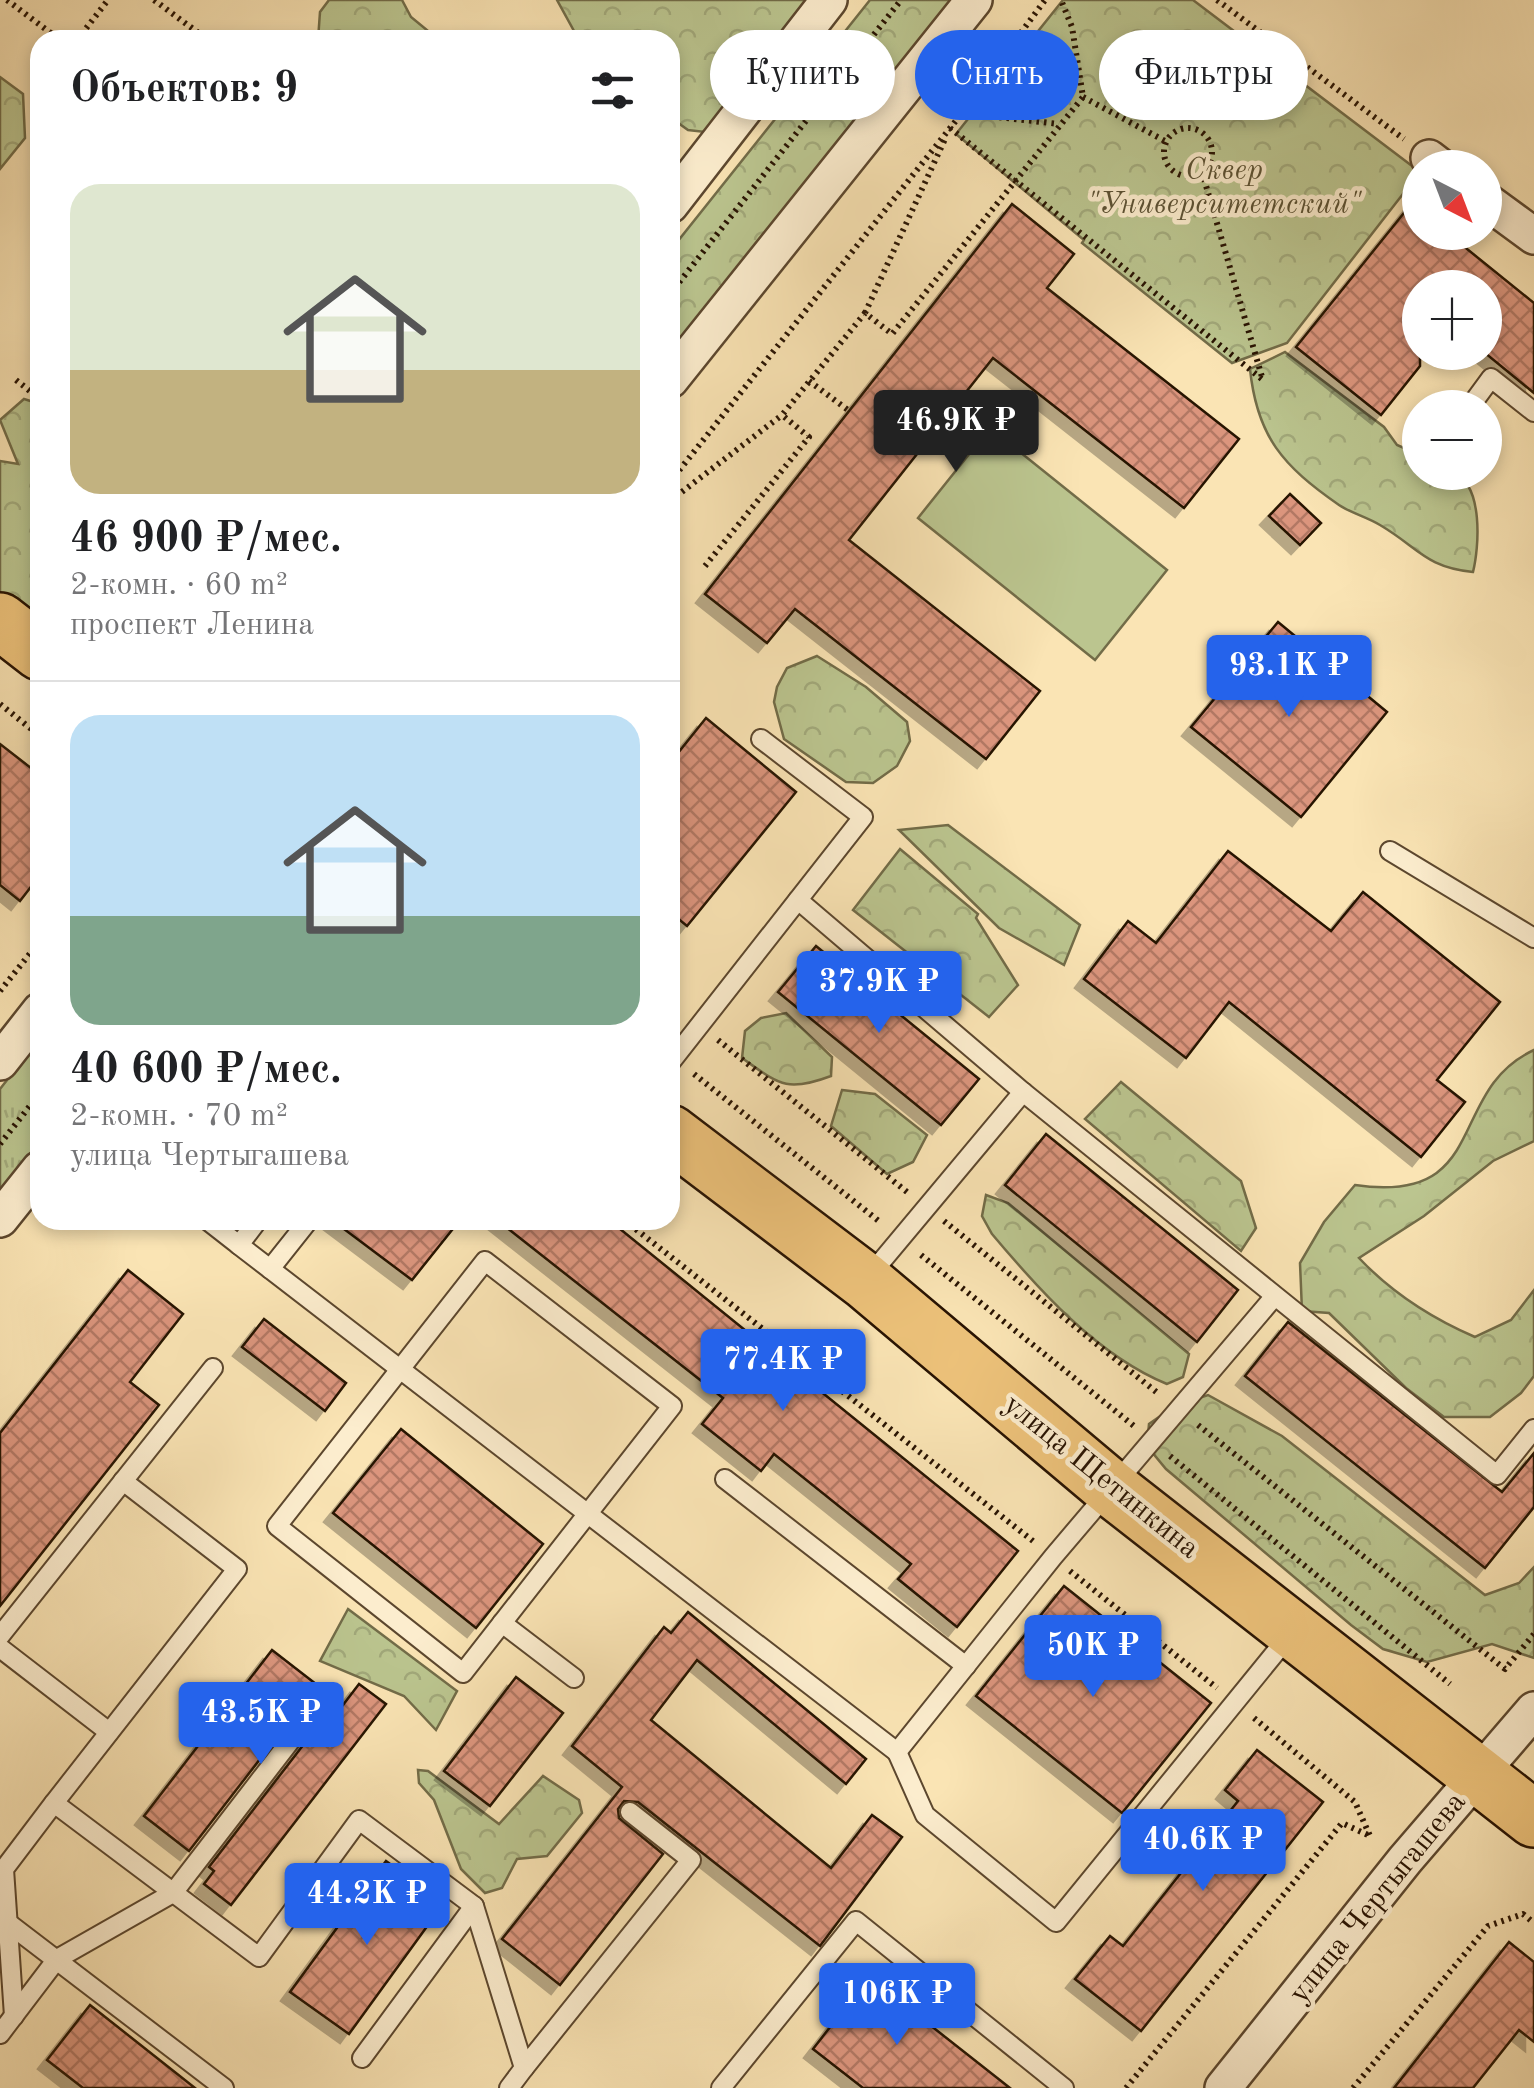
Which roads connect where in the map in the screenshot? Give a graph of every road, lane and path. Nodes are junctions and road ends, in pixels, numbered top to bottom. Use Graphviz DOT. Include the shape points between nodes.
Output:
graph roads {
  1 [pos="7,0"];
  2 [pos="108,0"];
  3 [pos="154,0"];
  4 [pos="829,0"];
  5 [pos="902,0"];
  6 [pos="974,0"];
  7 [pos="1044,0"];
  8 [pos="1061,0"];
  9 [pos="1217,0"];
  10 [pos="47,30"];
  11 [pos="85,30"];
  12 [pos="194,30"];
  13 [pos="1022,30"];
  14 [pos="1083,97"];
  15 [pos="956,120"];
  16 [pos="1019,120"];
  17 [pos="1060,125"];
  18 [pos="950,127"];
  19 [pos="1165,141"];
  20 [pos="1419,150"];
  21 [pos="1202,172"];
  22 [pos="1016,180"];
  23 [pos="680,193"];
  24 [pos="1502,212"];
  25 [pos="1534,236"];
  26 [pos="680,281"];
  27 [pos="865,313"];
  28 [pos="680,368"];
  29 [pos="16,380"];
  30 [pos="809,381"];
  31 [pos="1482,390"];
  32 [pos="30,392"];
  33 [pos="848,410"];
  34 [pos="1534,412"];
  35 [pos="782,415"];
  36 [pos="680,469"];
  37 [pos="680,493"];
  38 [pos="705,566"];
  39 [pos="0,621"];
  40 [pos="30,644"];
  41 [pos="0,704"];
  42 [pos="30,728"];
  43 [pos="760,739"];
  44 [pos="1390,851"];
  45 [pos="798,900"];
  46 [pos="1534,938"];
  47 [pos="30,954"];
  48 [pos="0,991"];
  49 [pos="30,1024"];
  50 [pos="700,1026"];
  51 [pos="680,1051"];
  52 [pos="0,1062"];
  53 [pos="680,1067"];
  54 [pos="1024,1092"];
  55 [pos="30,1106"];
  56 [pos="680,1141"];
  57 [pos="0,1144"];
  58 [pos="30,1181"];
  59 [pos="927,1208"];
  60 [pos="0,1219"];
  61 [pos="219,1230"];
  62 [pos="250,1230"];
  63 [pos="300,1230"];
  64 [pos="637,1230"];
  65 [pos="900,1238"];
  66 [pos="238,1245"];
  67 [pos="270,1269"];
  68 [pos="865,1281"];
  69 [pos="1274,1298"];
  70 [pos="212,1368"];
  71 [pos="400,1369"];
  72 [pos="1180,1411"];
  73 [pos="1534,1429"];
  74 [pos="1153,1442"];
  75 [pos="725,1480"];
  76 [pos="123,1481"];
  77 [pos="1112,1489"];
  78 [pos="588,1514"];
  79 [pos="1053,1557"];
  80 [pos="502,1623"];
  81 [pos="1292,1633"];
  82 [pos="1534,1634"];
  83 [pos="0,1636"];
  84 [pos="0,1648"];
  85 [pos="966,1666"];
  86 [pos="574,1678"];
  87 [pos="1450,1684"];
  88 [pos="1235,1702"];
  89 [pos="1534,1710"];
  90 [pos="301,1727"];
  91 [pos="109,1732"];
  92 [pos="897,1752"];
  93 [pos="1479,1776"];
  94 [pos="54,1803"];
  95 [pos="630,1812"];
  96 [pos="1534,1819"];
  97 [pos="173,1893"];
  98 [pos="474,1906"];
  99 [pos="8,1922"];
  100 [pos="1534,1923"];
  101 [pos="58,1959"];
  102 [pos="7,2010"];
  103 [pos="0,2034"];
  104 [pos="362,2058"];
  105 [pos="524,2068"];
  106 [pos="224,2088"];
  107 [pos="509,2088"];
  108 [pos="720,2088"];
  109 [pos="1064,2088"];
  110 [pos="1126,2088"];
  111 [pos="1223,2088"];
  112 [pos="1353,2088"];
  1 -- 10 [label="path"];
  2 -- 11 [label="path"];
  3 -- 12 [label="path"];
  4 -- 23 [label="street"];
  5 -- 26 [label="path"];
  6 -- 28 [label="street"];
  7 -- 13 [label="path"];
  8 -- 14 [label="path"];
  9 -- 20 [label="path"];
  14 -- 17 [label="path"];
  14 -- 19 [label="path"];
  15 -- 18 [label="path"];
  16 -- 17 [label="path"];
  17 -- 22 [label="path"];
  18 -- 22 [label="path"];
  18 -- 27 [label="path"];
  18 -- 36 [label="path"];
  19 -- 21 [label="path" via="1167,166 1177,174"];
  19 -- 21 [label="path" via="1186,126 1198,129 1213,150"];
  21 -- 22 [label="path" via="1263,380"];
  22 -- 27 [label="path" via="892,334"];
  24 -- 25 [label="street"];
  27 -- 30 [label="path"];
  29 -- 32 [label="path"];
  30 -- 33 [label="path"];
  30 -- 35 [label="path"];
  31 -- 34 [label="lane" via="1491,378"];
  35 -- 37 [label="path"];
  35 -- 38 [label="path" via="809,437"];
  39 -- 40 [label="main road"];
  41 -- 42 [label="path"];
  43 -- 45 [label="lane" via="863,817"];
  44 -- 46 [label="lane"];
  45 -- 50 [label="lane"];
  45 -- 54 [label="lane"];
  47 -- 48 [label="path"];
  49 -- 52 [label="street"];
  50 -- 51 [label="lane"];
  50 -- 59 [label="path"];
  53 -- 65 [label="path"];
  54 -- 59 [label="lane"];
  54 -- 69 [label="lane"];
  55 -- 57 [label="path"];
  56 -- 68 [label="main road, улица Щетинкина"];
  58 -- 60 [label="street"];
  59 -- 65 [label="lane"];
  59 -- 72 [label="path"];
  61 -- 66 [label="lane"];
  62 -- 66 [label="lane"];
  63 -- 67 [label="lane"];
  64 -- 79 [label="path"];
  65 -- 68 [label="lane"];
  65 -- 74 [label="path"];
  66 -- 67 [label="lane"];
  67 -- 71 [label="lane"];
  68 -- 77 [label="main road, улица Щетинкина"];
  69 -- 72 [label="lane"];
  69 -- 73 [label="lane" via="1496,1475"];
  70 -- 76 [label="lane"];
  71 -- 78 [label="lane"];
  71 -- 78 [label="lane" via="485,1262 672,1406"];
  71 -- 80 [label="lane" via="277,1526 463,1673"];
  72 -- 74 [label="lane"];
  72 -- 82 [label="path" via="1506,1669"];
  74 -- 77 [label="lane"];
  74 -- 87 [label="path"];
  75 -- 85 [label="lane"];
  76 -- 83 [label="lane"];
  76 -- 91 [label="lane" via="237,1569"];
  77 -- 79 [label="lane"];
  77 -- 81 [label="main road, улица Щетинкина"];
  78 -- 80 [label="lane"];
  78 -- 92 [label="lane"];
  79 -- 85 [label="lane"];
  79 -- 88 [label="path"];
  80 -- 86 [label="lane"];
  81 -- 88 [label="lane"];
  81 -- 93 [label="main road, улица Щетинкина"];
  84 -- 91 [label="lane"];
  85 -- 92 [label="lane"];
  88 -- 92 [label="lane" via="1056,1922 925,1815"];
  88 -- 110 [label="path" via="1355,1802 1370,1836 1342,1823"];
  89 -- 93 [label="street, улица Чертыгашева"];
  90 -- 97 [label="lane"];
  91 -- 94 [label="lane"];
  93 -- 96 [label="main road, улица Щетинкина"];
  93 -- 111 [label="street, улица Чертыгашева"];
  94 -- 97 [label="lane"];
  94 -- 99 [label="lane" via="4,1869"];
  95 -- 105 [label="lane" via="690,1860"];
  97 -- 98 [label="lane" via="258,1957 359,1820"];
  97 -- 101 [label="lane"];
  98 -- 104 [label="lane"];
  98 -- 105 [label="lane"];
  99 -- 101 [label="lane"];
  99 -- 102 [label="lane"];
  100 -- 112 [label="path" via="1523,1914 1488,1926"];
  101 -- 102 [label="lane"];
  101 -- 106 [label="lane"];
  102 -- 103 [label="lane"];
  105 -- 107 [label="lane"];
  108 -- 109 [label="lane" via="856,1920"];
}
